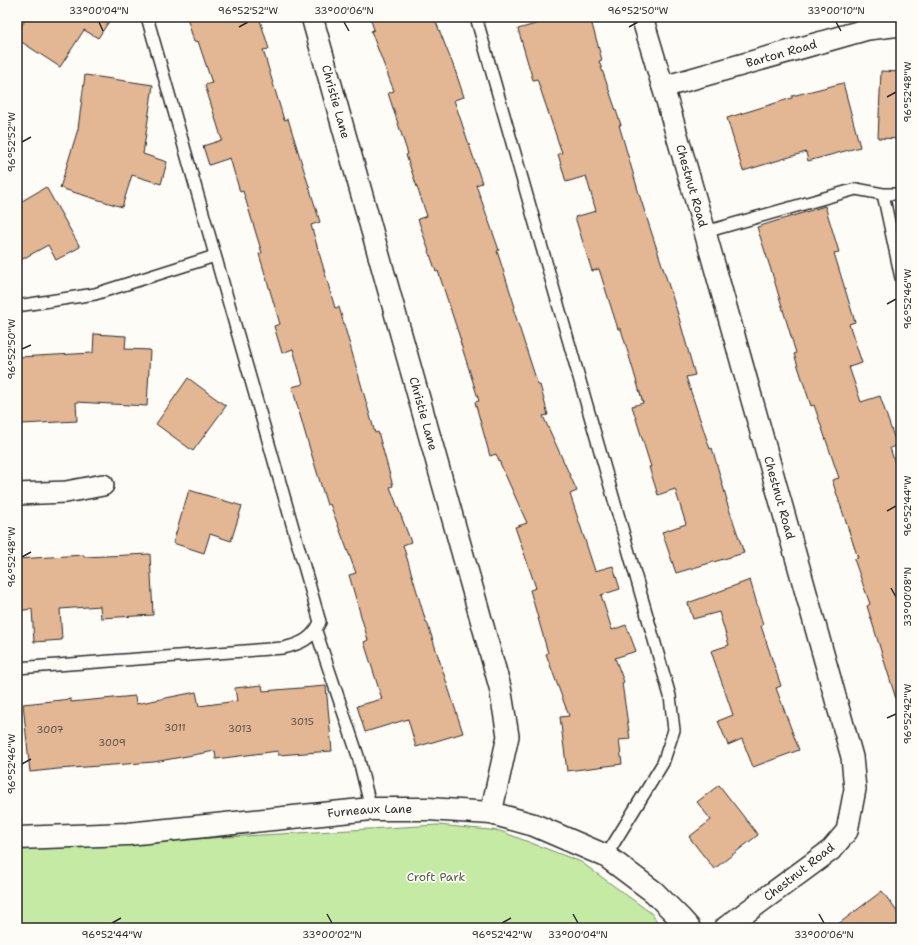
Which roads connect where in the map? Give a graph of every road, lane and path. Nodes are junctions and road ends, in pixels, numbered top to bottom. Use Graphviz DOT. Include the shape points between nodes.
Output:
graph roads {
  1 [pos="147,17"];
  2 [pos="312,17"];
  3 [pos="476,17"];
  4 [pos="642,17"];
  5 [pos="901,25"];
  6 [pos="663,87"];
  7 [pos="883,194"];
  8 [pos="901,194"];
  9 [pos="704,232"];
  10 [pos="215,256"];
  11 [pos="901,278"];
  12 [pos="17,306"];
  13 [pos="103,485"];
  14 [pos="17,494"];
  15 [pos="316,631"];
  16 [pos="17,668"];
  17 [pos="370,809"];
  18 [pos="491,813"];
  19 [pos="17,838"];
  20 [pos="606,856"];
  21 [pos="688,928"];
  22 [pos="725,928"];
  1 -- 10 [label="lane"];
  2 -- 18 [label="street, Christie Lane" via="500,687 508,736"];
  3 -- 20 [label="lane" via="670,696 674,730 663,763"];
  4 -- 6 [label="street, Chestnut Road"];
  5 -- 6 [label="street, Barton Road" via="868,29"];
  6 -- 9 [label="street, Chestnut Road"];
  7 -- 8 [label="lane"];
  7 -- 9 [label="lane" via="856,189"];
  7 -- 11 [label="lane"];
  9 -- 22 [label="street, Chestnut Road" via="852,757 855,789 847,831 831,850"];
  10 -- 12 [label="lane" via="95,294"];
  10 -- 15 [label="lane" via="320,622"];
  13 -- 14 [label="street" via="66,492"];
  15 -- 16 [label="lane" via="296,645 283,648"];
  15 -- 17 [label="lane" via="358,756"];
  17 -- 18 [label="street, Furneaux Lane"];
  17 -- 19 [label="street, Furneaux Lane" via="128,834"];
  18 -- 20 [label="street, Furneaux Lane" via="534,825"];
  20 -- 21 [label="street, Furneaux Lane" via="654,892"];
}
